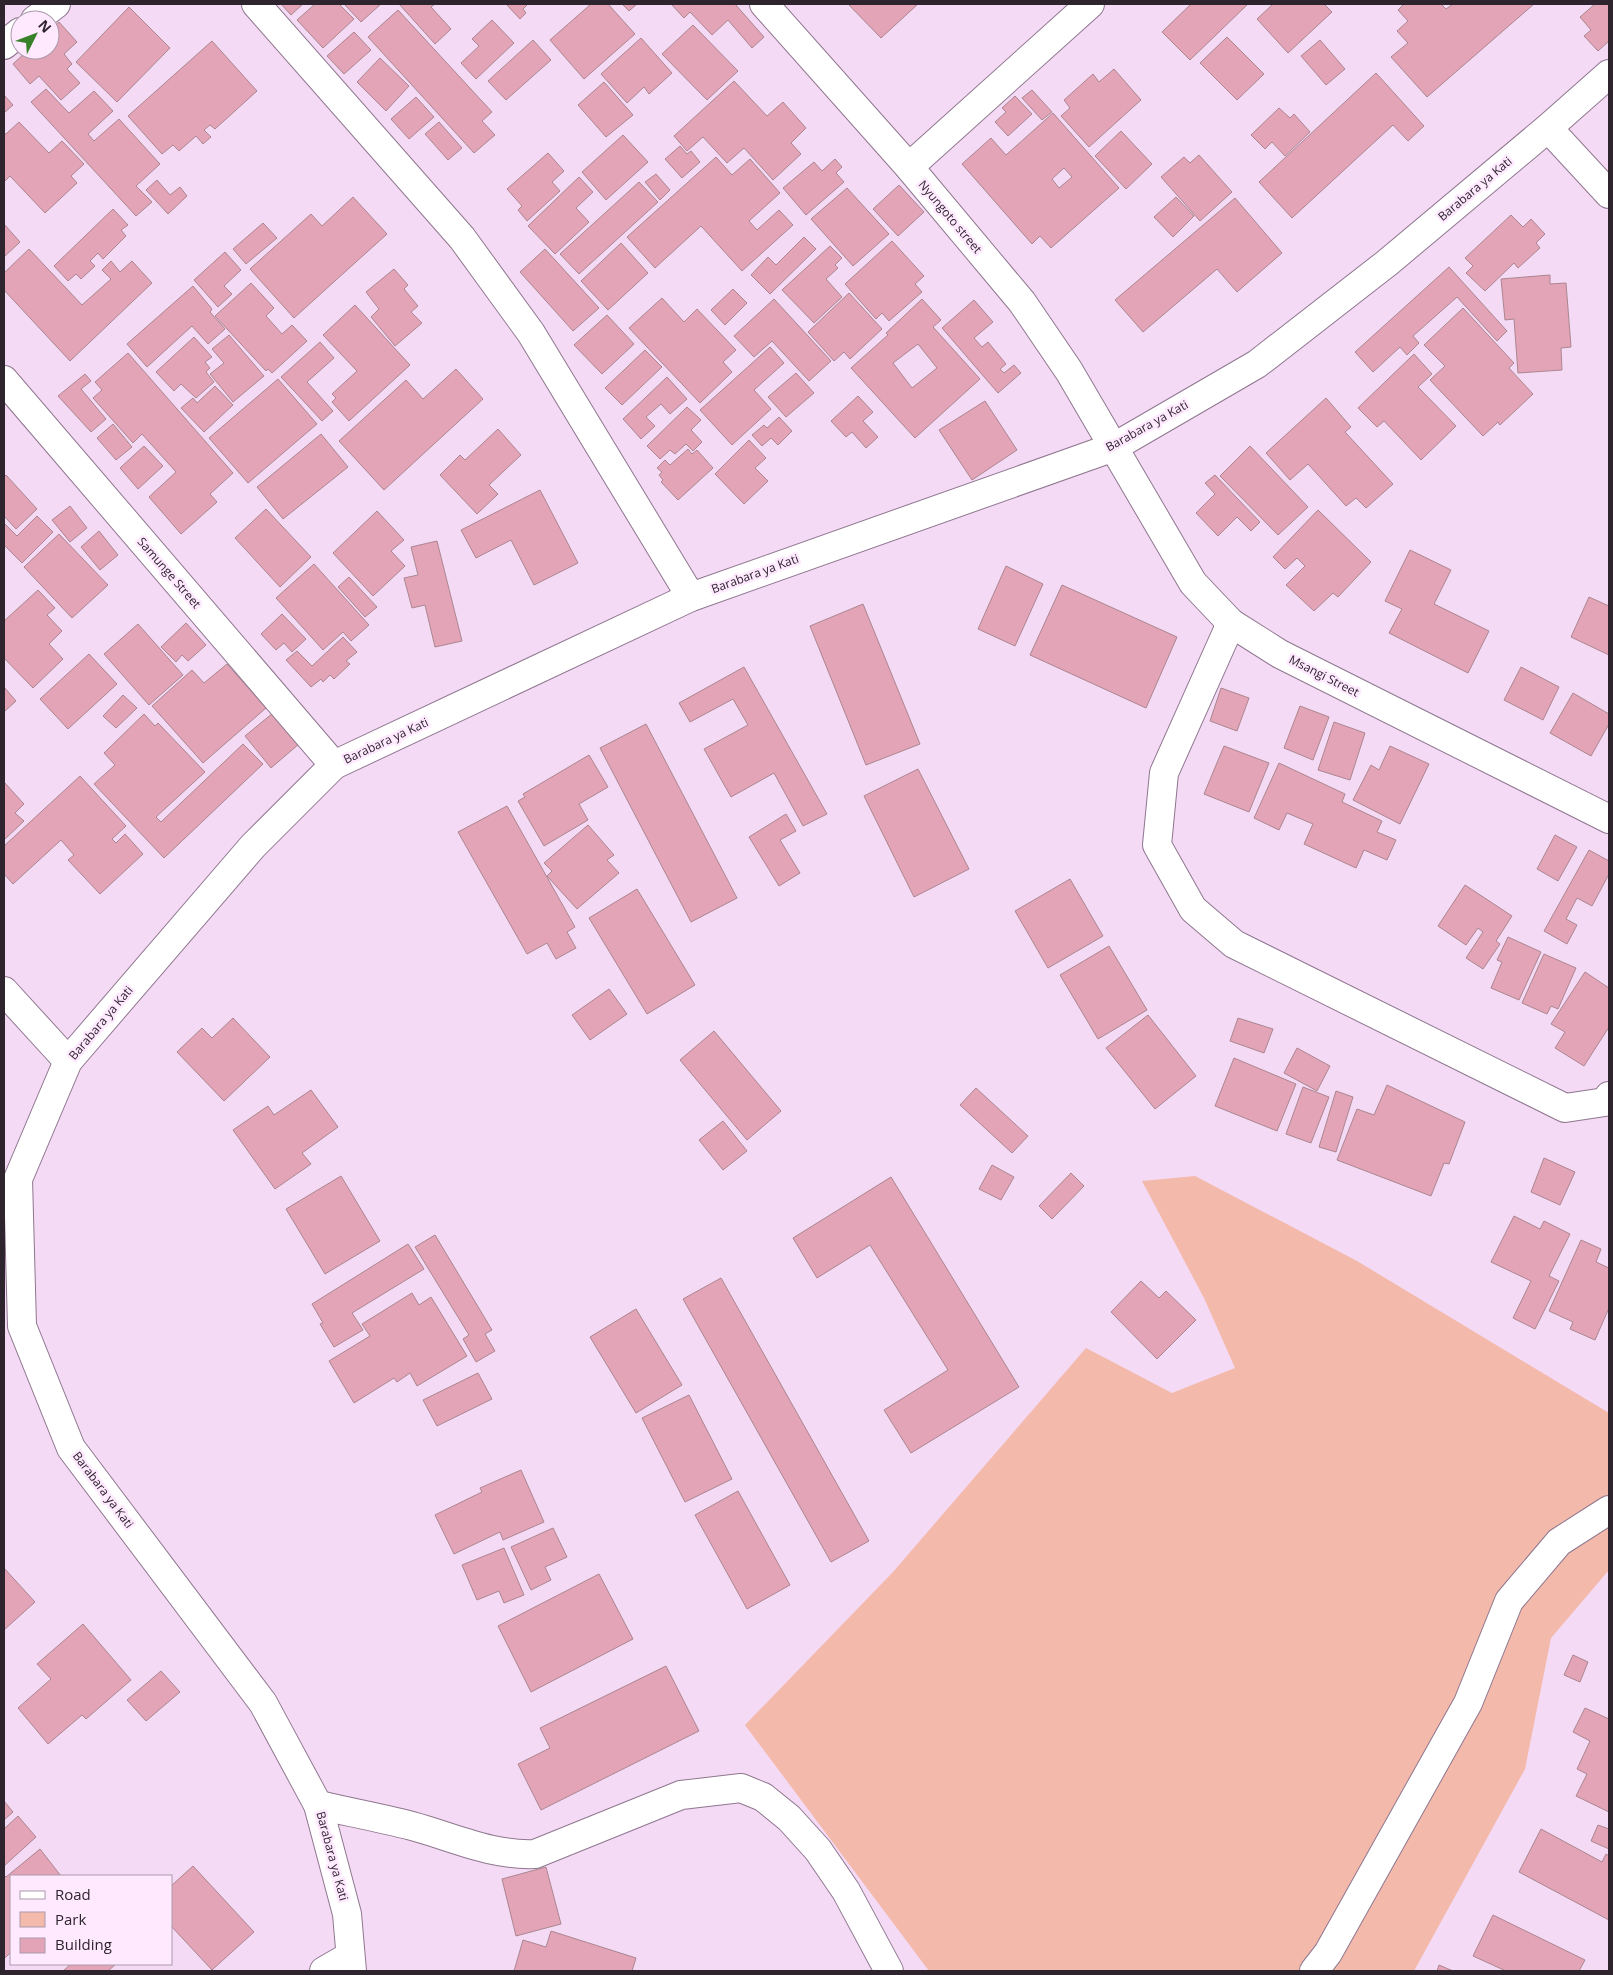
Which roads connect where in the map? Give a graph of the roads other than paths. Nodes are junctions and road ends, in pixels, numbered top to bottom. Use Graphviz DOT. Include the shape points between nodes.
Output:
graph roads {
  1 [pos="256,4"];
  2 [pos="764,4"];
  3 [pos="1090,4"];
  4 [pos="1609,74"];
  5 [pos="1548,128"];
  6 [pos="909,167"];
  7 [pos="1609,194"];
  8 [pos="4,380"];
  9 [pos="1114,447"];
  10 [pos="691,597"];
  11 [pos="1231,624"];
  12 [pos="334,766"];
  13 [pos="1609,819"];
  14 [pos="4,991"];
  15 [pos="68,1061"];
  16 [pos="1609,1096"];
  17 [pos="12,1240"];
  18 [pos="1609,1510"];
  19 [pos="318,1805"];
  20 [pos="351,1964"];
  21 [pos="324,1971"];
  22 [pos="889,1971"];
  23 [pos="1314,1971"];
  1 -- 10 [label="street" via="462,238 531,333"];
  2 -- 6 [label="street, Nyungoto street"];
  3 -- 6 [label="street"];
  4 -- 5 [label="street, Barabara ya Kati"];
  5 -- 7 [label="street"];
  5 -- 9 [label="street, Barabara ya Kati" via="1387,263 1257,364"];
  6 -- 9 [label="street, Nyungoto street" via="1022,302 1069,371"];
  8 -- 12 [label="street, Samunge Street"];
  9 -- 10 [label="street, Barabara ya Kati"];
  9 -- 11 [label="street, Msangi Street" via="1193,583"];
  10 -- 12 [label="street, Barabara ya Kati"];
  11 -- 13 [label="street, Msangi Street" via="1280,654"];
  11 -- 16 [label="street" via="1164,774 1157,845 1193,909 1234,944 1565,1108 1605,1102"];
  12 -- 15 [label="street, Barabara ya Kati" via="253,846"];
  14 -- 15 [label="street"];
  15 -- 17 [label="street, Barabara ya Kati" via="18,1179"];
  17 -- 19 [label="street, Barabara ya Kati" via="22,1326 71,1448 263,1703"];
  18 -- 23 [label="street" via="1559,1542 1509,1601 1468,1703 1328,1953"];
  19 -- 20 [label="street, Barabara ya Kati" via="348,1914"];
  19 -- 22 [label="street" via="412,1826 478,1846 535,1854 681,1796 741,1788 763,1797 789,1818 818,1850 846,1891"];
  20 -- 21 [label="street"];
}
